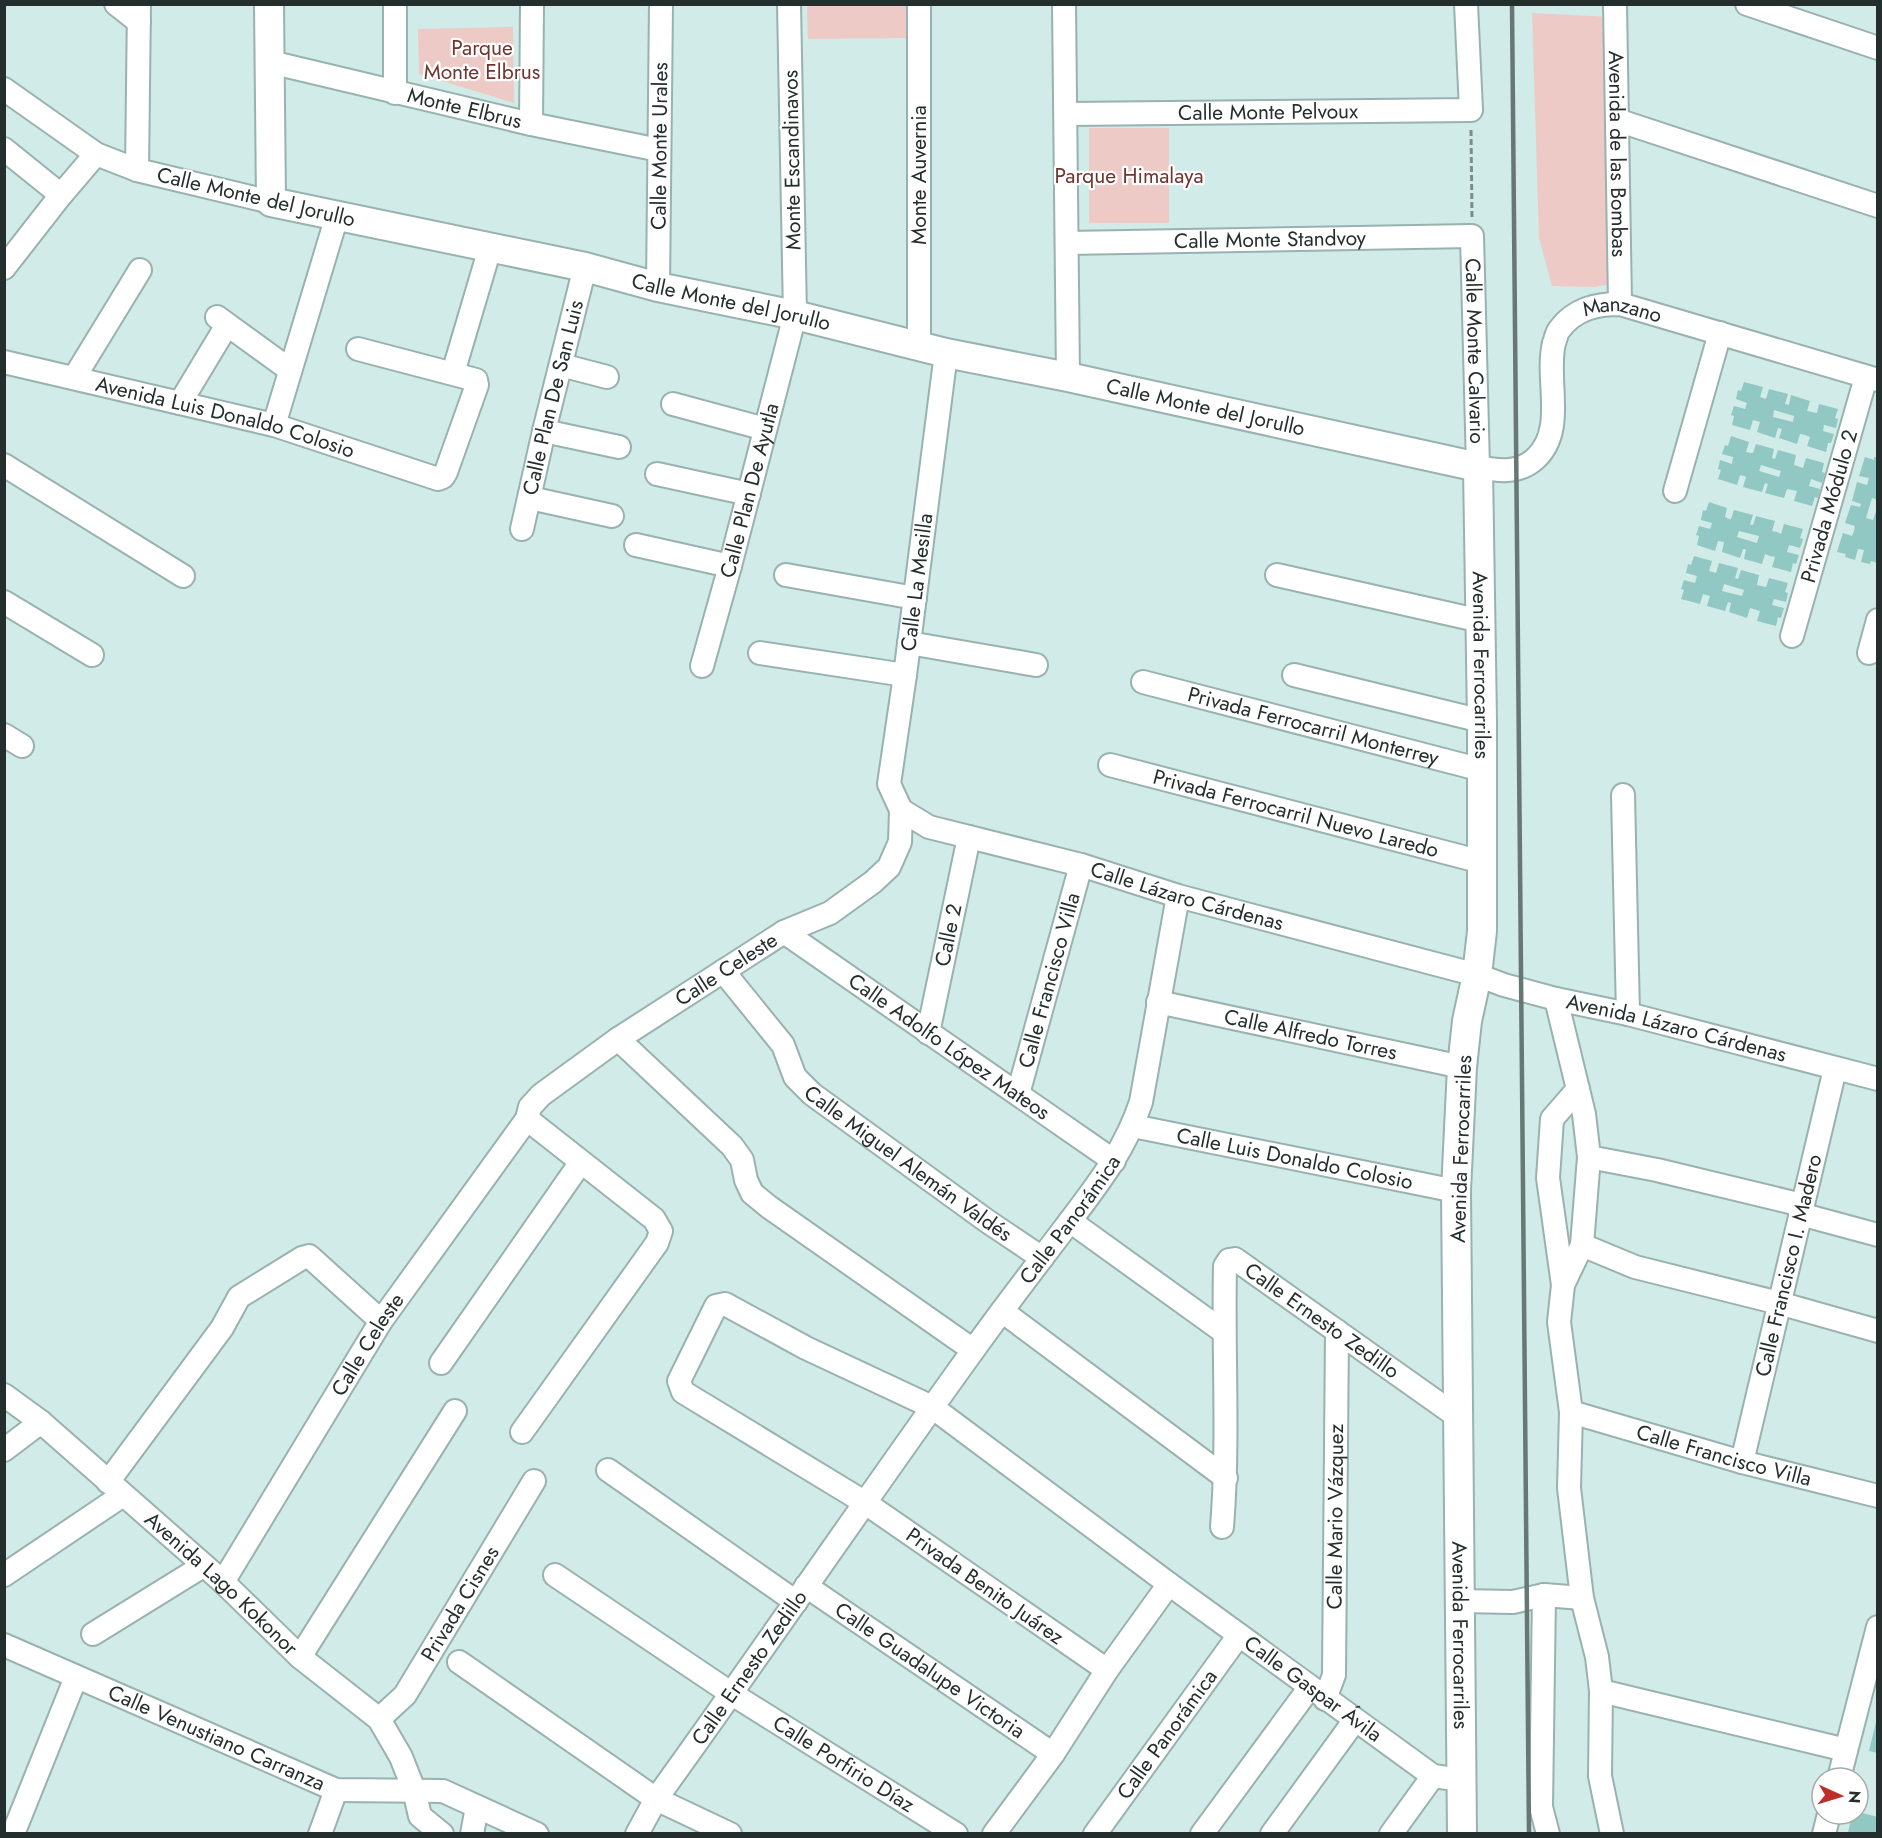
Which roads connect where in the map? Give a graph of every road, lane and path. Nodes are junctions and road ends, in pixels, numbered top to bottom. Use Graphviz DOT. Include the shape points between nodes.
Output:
graph roads {
  1 [pos="116,4"];
  2 [pos="269,4"];
  3 [pos="395,4"];
  4 [pos="532,4"];
  5 [pos="661,4"];
  6 [pos="789,4"];
  7 [pos="919,4"];
  8 [pos="1064,4"];
  9 [pos="1466,4"];
  10 [pos="1615,4"];
  11 [pos="1747,4"];
  12 [pos="139,13"];
  13 [pos="1878,48"];
  14 [pos="270,62"];
  15 [pos="4,88"];
  16 [pos="395,93"];
  17 [pos="1471,110"];
  18 [pos="1066,114"];
  19 [pos="1617,120"];
  20 [pos="531,124"];
  21 [pos="4,149"];
  22 [pos="659,150"];
  23 [pos="96,154"];
  24 [pos="137,170"];
  25 [pos="61,195"];
  26 [pos="271,202"];
  27 [pos="1878,206"];
  28 [pos="337,216"];
  29 [pos="1472,236"];
  30 [pos="1068,243"];
  31 [pos="490,248"];
  32 [pos="585,267"];
  33 [pos="4,268"];
  34 [pos="140,270"];
  35 [pos="658,287"];
  36 [pos="1620,304"];
  37 [pos="795,315"];
  38 [pos="1720,333"];
  39 [pos="358,349"];
  40 [pos="933,350"];
  41 [pos="5,362"];
  42 [pos="561,365"];
  43 [pos="290,370"];
  44 [pos="453,373"];
  45 [pos="607,377"];
  46 [pos="1068,377"];
  47 [pos="74,378"];
  48 [pos="1872,378"];
  49 [pos="180,403"];
  50 [pos="673,404"];
  51 [pos="274,425"];
  52 [pos="765,429"];
  53 [pos="544,431"];
  54 [pos="619,447"];
  55 [pos="4,465"];
  56 [pos="1478,467"];
  57 [pos="657,474"];
  58 [pos="1675,491"];
  59 [pos="749,494"];
  60 [pos="530,498"];
  61 [pos="612,516"];
  62 [pos="522,529"];
  63 [pos="636,545"];
  64 [pos="730,566"];
  65 [pos="786,574"];
  66 [pos="1276,575"];
  67 [pos="183,576"];
  68 [pos="915,598"];
  69 [pos="4,602"];
  70 [pos="1878,620"];
  71 [pos="1481,621"];
  72 [pos="1792,636"];
  73 [pos="909,643"];
  74 [pos="760,653"];
  75 [pos="1869,653"];
  76 [pos="92,655"];
  77 [pos="1036,665"];
  78 [pos="702,666"];
  79 [pos="906,675"];
  80 [pos="1294,675"];
  81 [pos="1143,682"];
  82 [pos="1482,722"];
  83 [pos="1110,765"];
  84 [pos="1482,770"];
  85 [pos="1623,795"];
  86 [pos="901,810"];
  87 [pos="969,837"];
  88 [pos="1482,862"];
  89 [pos="1081,865"];
  90 [pos="1178,896"];
  91 [pos="783,932"];
  92 [pos="723,971"];
  93 [pos="1477,975"];
  94 [pos="1556,999"];
  95 [pos="1158,1002"];
  96 [pos="1628,1014"];
  97 [pos="928,1033"];
  98 [pos="618,1039"];
  99 [pos="1462,1067"];
  100 [pos="1835,1069"];
  101 [pos="1878,1079"];
  102 [pos="1578,1089"];
  103 [pos="1018,1094"];
  104 [pos="527,1119"];
  105 [pos="1133,1126"];
  106 [pos="1589,1157"];
  107 [pos="1114,1161"];
  108 [pos="581,1162"];
  109 [pos="1456,1191"];
  110 [pos="1801,1209"];
  111 [pos="1070,1221"];
  112 [pos="1878,1235"];
  113 [pos="1582,1245"];
  114 [pos="1042,1258"];
  115 [pos="1563,1285"];
  116 [pos="1779,1303"];
  117 [pos="1002,1311"];
  118 [pos="381,1321"];
  119 [pos="1337,1331"];
  120 [pos="1878,1331"];
  121 [pos="1224,1332"];
  122 [pos="806,1348"];
  123 [pos="973,1350"];
  124 [pos="441,1363"];
  125 [pos="4,1395"];
  126 [pos="932,1407"];
  127 [pos="456,1412"];
  128 [pos="1571,1412"];
  129 [pos="1458,1417"];
  130 [pos="41,1422"];
  131 [pos="522,1432"];
  132 [pos="4,1450"];
  133 [pos="1742,1462"];
  134 [pos="608,1470"];
  135 [pos="1226,1478"];
  136 [pos="534,1481"];
  137 [pos="115,1488"];
  138 [pos="1878,1496"];
  139 [pos="864,1502"];
  140 [pos="1222,1527"];
  141 [pos="203,1566"];
  142 [pos="4,1575"];
  143 [pos="555,1575"];
  144 [pos="223,1582"];
  145 [pos="1169,1584"];
  146 [pos="801,1594"];
  147 [pos="1544,1595"];
  148 [pos="1582,1598"];
  149 [pos="1460,1601"];
  150 [pos="1878,1627"];
  151 [pos="93,1634"];
  152 [pos="1239,1635"];
  153 [pos="4,1645"];
  154 [pos="1874,1655"];
  155 [pos="300,1657"];
  156 [pos="459,1662"];
  157 [pos="1107,1670"];
  158 [pos="76,1677"];
  159 [pos="1601,1691"];
  160 [pos="1317,1693"];
  161 [pos="732,1694"];
  162 [pos="379,1719"];
  163 [pos="1355,1720"];
  164 [pos="1846,1750"];
  165 [pos="1053,1754"];
  166 [pos="1842,1766"];
  167 [pos="1433,1776"];
  168 [pos="1462,1780"];
  169 [pos="336,1790"];
  170 [pos="414,1790"];
  171 [pos="656,1799"];
  172 [pos="477,1807"];
  173 [pos="13,1833"];
  174 [pos="320,1833"];
  175 [pos="442,1833"];
  176 [pos="472,1833"];
  177 [pos="537,1833"];
  178 [pos="637,1833"];
  179 [pos="730,1833"];
  180 [pos="956,1833"];
  181 [pos="994,1833"];
  182 [pos="1095,1833"];
  183 [pos="1202,1833"];
  184 [pos="1272,1833"];
  185 [pos="1391,1833"];
  186 [pos="1462,1833"];
  187 [pos="1548,1833"];
  188 [pos="1612,1833"];
  1 -- 12 [label="street"];
  2 -- 14 [label="street"];
  3 -- 16 [label="street"];
  4 -- 20 [label="street"];
  5 -- 22 [label="street, Calle Monte Urales"];
  6 -- 37 [label="street, Monte Escandinavos"];
  7 -- 40 [label="street, Monte Auvernia"];
  8 -- 18 [label="street"];
  9 -- 17 [label="street"];
  10 -- 19 [label="street, Avenida de las Bombas"];
  11 -- 13 [label="street"];
  12 -- 24 [label="street"];
  14 -- 16 [label="street, Monte Elbrus"];
  14 -- 26 [label="street"];
  15 -- 23 [label="street, Calle Monte del Jorullo"];
  16 -- 20 [label="street, Monte Elbrus"];
  17 -- 18 [label="street, Calle Monte Pelvoux"];
  17 -- 29 [label="path"];
  18 -- 30 [label="street"];
  19 -- 27 [label="street"];
  19 -- 36 [label="street, Avenida de las Bombas"];
  20 -- 22 [label="street, Monte Elbrus"];
  21 -- 25 [label="street"];
  22 -- 35 [label="street, Calle Monte Urales"];
  23 -- 24 [label="street, Calle Monte del Jorullo"];
  23 -- 25 [label="street"];
  24 -- 26 [label="street, Calle Monte del Jorullo"];
  25 -- 33 [label="street"];
  26 -- 28 [label="street, Calle Monte del Jorullo"];
  28 -- 31 [label="street, Calle Monte del Jorullo"];
  28 -- 43 [label="street"];
  29 -- 30 [label="street, Calle Monte Standvoy"];
  29 -- 56 [label="street, Calle Monte Calvario"];
  30 -- 46 [label="street"];
  31 -- 32 [label="street, Calle Monte del Jorullo"];
  31 -- 44 [label="street"];
  32 -- 35 [label="street, Calle Monte del Jorullo"];
  32 -- 42 [label="street, Calle Plan De San Luis"];
  34 -- 47 [label="street"];
  35 -- 37 [label="street, Calle Monte del Jorullo"];
  36 -- 38 [label="street, Manzano"];
  36 -- 56 [label="street, Manzano" via="1599,304 1576,314 1558,332 1551,355 1553,416 1549,438 1540,454 1516,470"];
  37 -- 40 [label="street, Calle Monte del Jorullo"];
  37 -- 52 [label="street, Calle Plan De Ayutla"];
  38 -- 48 [label="street, Manzano"];
  38 -- 58 [label="street"];
  39 -- 44 [label="street"];
  40 -- 46 [label="street, Calle Monte del Jorullo"];
  40 -- 68 [label="street, Calle La Mesilla"];
  41 -- 47 [label="street, Avenida Luis Donaldo Colosio"];
  42 -- 45 [label="street"];
  42 -- 53 [label="street, Calle Plan De San Luis"];
  43 -- 49 [label="street" via="222,321"];
  43 -- 51 [label="street"];
  44 -- 51 [label="street, Avenida Luis Donaldo Colosio" via="476,380 477,385 446,472 438,479"];
  46 -- 56 [label="street, Calle Monte del Jorullo"];
  47 -- 49 [label="street, Avenida Luis Donaldo Colosio"];
  48 -- 72 [label="street, Privada Módulo 2"];
  49 -- 51 [label="street, Avenida Luis Donaldo Colosio"];
  50 -- 52 [label="street"];
  52 -- 59 [label="street, Calle Plan De Ayutla"];
  53 -- 54 [label="street"];
  53 -- 60 [label="street, Calle Plan De San Luis"];
  55 -- 67 [label="street"];
  56 -- 71 [label="street, Avenida Ferrocarriles"];
  57 -- 59 [label="street"];
  59 -- 64 [label="street, Calle Plan De Ayutla"];
  60 -- 61 [label="street"];
  60 -- 62 [label="street, Calle Plan De San Luis"];
  63 -- 64 [label="street"];
  64 -- 78 [label="street, Calle Plan De Ayutla"];
  65 -- 68 [label="street"];
  66 -- 71 [label="street"];
  68 -- 73 [label="street, Calle La Mesilla"];
  69 -- 76 [label="street"];
  70 -- 75 [label="street"];
  71 -- 82 [label="street, Avenida Ferrocarriles"];
  73 -- 77 [label="street"];
  73 -- 79 [label="street, Calle La Mesilla"];
  74 -- 79 [label="street"];
  79 -- 86 [label="street, Calle La Mesilla" via="889,784"];
  80 -- 82 [label="street"];
  81 -- 84 [label="street, Privada Ferrocarril Monterrey"];
  82 -- 84 [label="street, Avenida Ferrocarriles"];
  83 -- 88 [label="street, Privada Ferrocarril Nuevo Laredo"];
  84 -- 88 [label="street, Avenida Ferrocarriles"];
  85 -- 96 [label="street"];
  86 -- 87 [label="street, Calle Lázaro Cárdenas" via="929,827"];
  86 -- 91 [label="street, Calle Celeste" via="900,842 889,867 830,913"];
  87 -- 89 [label="street, Calle Lázaro Cárdenas"];
  87 -- 97 [label="street, Calle 2"];
  88 -- 93 [label="street, Avenida Ferrocarriles" via="1482,931"];
  89 -- 90 [label="street, Calle Lázaro Cárdenas"];
  89 -- 103 [label="street, Calle Francisco Villa"];
  90 -- 93 [label="street, Calle Lázaro Cárdenas"];
  90 -- 95 [label="street, Calle Panorámica"];
  91 -- 92 [label="street, Calle Celeste"];
  91 -- 97 [label="street, Calle Adolfo López Mateos"];
  92 -- 98 [label="street, Calle Celeste"];
  92 -- 114 [label="street, Calle Miguel Alemán Valdés" via="783,1045 795,1077 812,1094"];
  93 -- 94 [label="street, Avenida Lázaro Cárdenas"];
  93 -- 99 [label="street, Avenida Ferrocarriles"];
  94 -- 96 [label="street, Avenida Lázaro Cárdenas"];
  94 -- 102 [label="street"];
  95 -- 99 [label="street, Calle Alfredo Torres"];
  95 -- 105 [label="street, Calle Panorámica" via="1141,1102"];
  96 -- 100 [label="street, Avenida Lázaro Cárdenas"];
  97 -- 103 [label="street, Calle Adolfo López Mateos"];
  98 -- 104 [label="street, Calle Celeste" via="541,1095 530,1107"];
  98 -- 123 [label="street" via="732,1146 742,1160 752,1193"];
  99 -- 109 [label="street, Avenida Ferrocarriles"];
  100 -- 101 [label="street, Avenida Lázaro Cárdenas"];
  100 -- 110 [label="street, Calle Francisco I. Madero"];
  102 -- 106 [label="street"];
  102 -- 115 [label="street" via="1552,1119 1548,1178"];
  103 -- 107 [label="street, Calle Adolfo López Mateos"];
  104 -- 108 [label="street"];
  104 -- 118 [label="street, Calle Celeste"];
  105 -- 107 [label="street, Calle Panorámica"];
  105 -- 109 [label="street, Calle Luis Donaldo Colosio"];
  106 -- 110 [label="street" via="1657,1170"];
  106 -- 113 [label="street"];
  107 -- 111 [label="street, Calle Panorámica"];
  108 -- 124 [label="street"];
  108 -- 131 [label="street" via="654,1219 661,1231 657,1243"];
  109 -- 129 [label="street, Avenida Ferrocarriles"];
  110 -- 112 [label="street"];
  110 -- 116 [label="street, Calle Francisco I. Madero"];
  111 -- 114 [label="street, Calle Panorámica"];
  111 -- 121 [label="street"];
  113 -- 115 [label="street"];
  113 -- 116 [label="street" via="1635,1267"];
  114 -- 117 [label="street, Calle Panorámica"];
  115 -- 128 [label="street" via="1559,1322"];
  116 -- 120 [label="street"];
  116 -- 133 [label="street, Calle Francisco I. Madero"];
  117 -- 123 [label="street, Calle Panorámica"];
  117 -- 135 [label="street"];
  118 -- 137 [label="street" via="309,1256 239,1297"];
  118 -- 144 [label="street, Calle Celeste"];
  119 -- 121 [label="street, Calle Ernesto Zedillo" via="1235,1259 1225,1266"];
  119 -- 129 [label="street, Calle Ernesto Zedillo"];
  119 -- 160 [label="street, Calle Mario Vázquez" via="1334,1675"];
  121 -- 135 [label="street, Calle Ernesto Zedillo"];
  122 -- 126 [label="street, Calle Gaspar Ávila"];
  122 -- 139 [label="street, Privada Benito Juárez" via="726,1304 716,1306 679,1381 683,1392"];
  123 -- 126 [label="street, Calle Panorámica"];
  125 -- 130 [label="street, Avenida Lago Kokonor"];
  126 -- 139 [label="street, Calle Panorámica"];
  126 -- 145 [label="street, Calle Gaspar Ávila"];
  127 -- 155 [label="street"];
  128 -- 133 [label="street, Calle Francisco Villa"];
  128 -- 148 [label="street" via="1569,1488"];
  129 -- 149 [label="street, Avenida Ferrocarriles"];
  130 -- 132 [label="street"];
  130 -- 137 [label="street, Avenida Lago Kokonor"];
  133 -- 138 [label="street, Calle Francisco Villa"];
  134 -- 146 [label="street, Calle Guadalupe Victoria"];
  135 -- 140 [label="street, Calle Ernesto Zedillo"];
  136 -- 162 [label="street, Privada Cisnes" via="405,1695"];
  137 -- 141 [label="street, Avenida Lago Kokonor"];
  137 -- 142 [label="street"];
  139 -- 146 [label="street, Calle Ernesto Zedillo"];
  139 -- 157 [label="street, Privada Benito Juárez"];
  141 -- 144 [label="street, Avenida Lago Kokonor"];
  141 -- 151 [label="street"];
  143 -- 161 [label="street, Calle Porfirio Díaz"];
  144 -- 155 [label="street, Avenida Lago Kokonor"];
  145 -- 152 [label="street, Calle Gaspar Ávila"];
  145 -- 157 [label="street"];
  146 -- 161 [label="street, Calle Ernesto Zedillo"];
  146 -- 165 [label="street, Calle Guadalupe Victoria"];
  147 -- 148 [label="street"];
  147 -- 149 [label="street" via="1513,1602"];
  147 -- 187 [label="street" via="1541,1807"];
  148 -- 159 [label="street"];
  149 -- 168 [label="street, Avenida Ferrocarriles"];
  150 -- 154 [label="street"];
  152 -- 160 [label="street, Calle Gaspar Ávila"];
  152 -- 182 [label="street, Calle Panorámica"];
  153 -- 158 [label="street, Calle Venustiano Carranza"];
  154 -- 164 [label="street"];
  155 -- 162 [label="street, Avenida Lago Kokonor"];
  156 -- 171 [label="street"];
  157 -- 165 [label="street"];
  158 -- 169 [label="street, Calle Venustiano Carranza"];
  158 -- 173 [label="street"];
  159 -- 164 [label="street"];
  159 -- 188 [label="street" via="1600,1776"];
  160 -- 163 [label="street, Calle Gaspar Ávila"];
  160 -- 183 [label="street, Calle Mario Vázquez"];
  161 -- 171 [label="street, Calle Ernesto Zedillo"];
  161 -- 180 [label="street, Calle Porfirio Díaz"];
  162 -- 170 [label="street, Avenida Lago Kokonor"];
  163 -- 167 [label="street, Calle Gaspar Ávila"];
  163 -- 184 [label="street"];
  164 -- 166 [label="street"];
  165 -- 181 [label="street"];
  167 -- 168 [label="street, Calle Gaspar Ávila"];
  167 -- 185 [label="street"];
  168 -- 186 [label="street, Avenida Ferrocarriles"];
  169 -- 170 [label="street, Calle Venustiano Carranza"];
  169 -- 174 [label="street"];
  170 -- 172 [label="street, Calle Venustiano Carranza" via="443,1791"];
  170 -- 175 [label="street, Avenida Lago Kokonor" via="420,1815"];
  171 -- 178 [label="street, Calle Ernesto Zedillo"];
  171 -- 179 [label="street"];
  172 -- 176 [label="street"];
  172 -- 177 [label="street, Calle Venustiano Carranza"];
}
